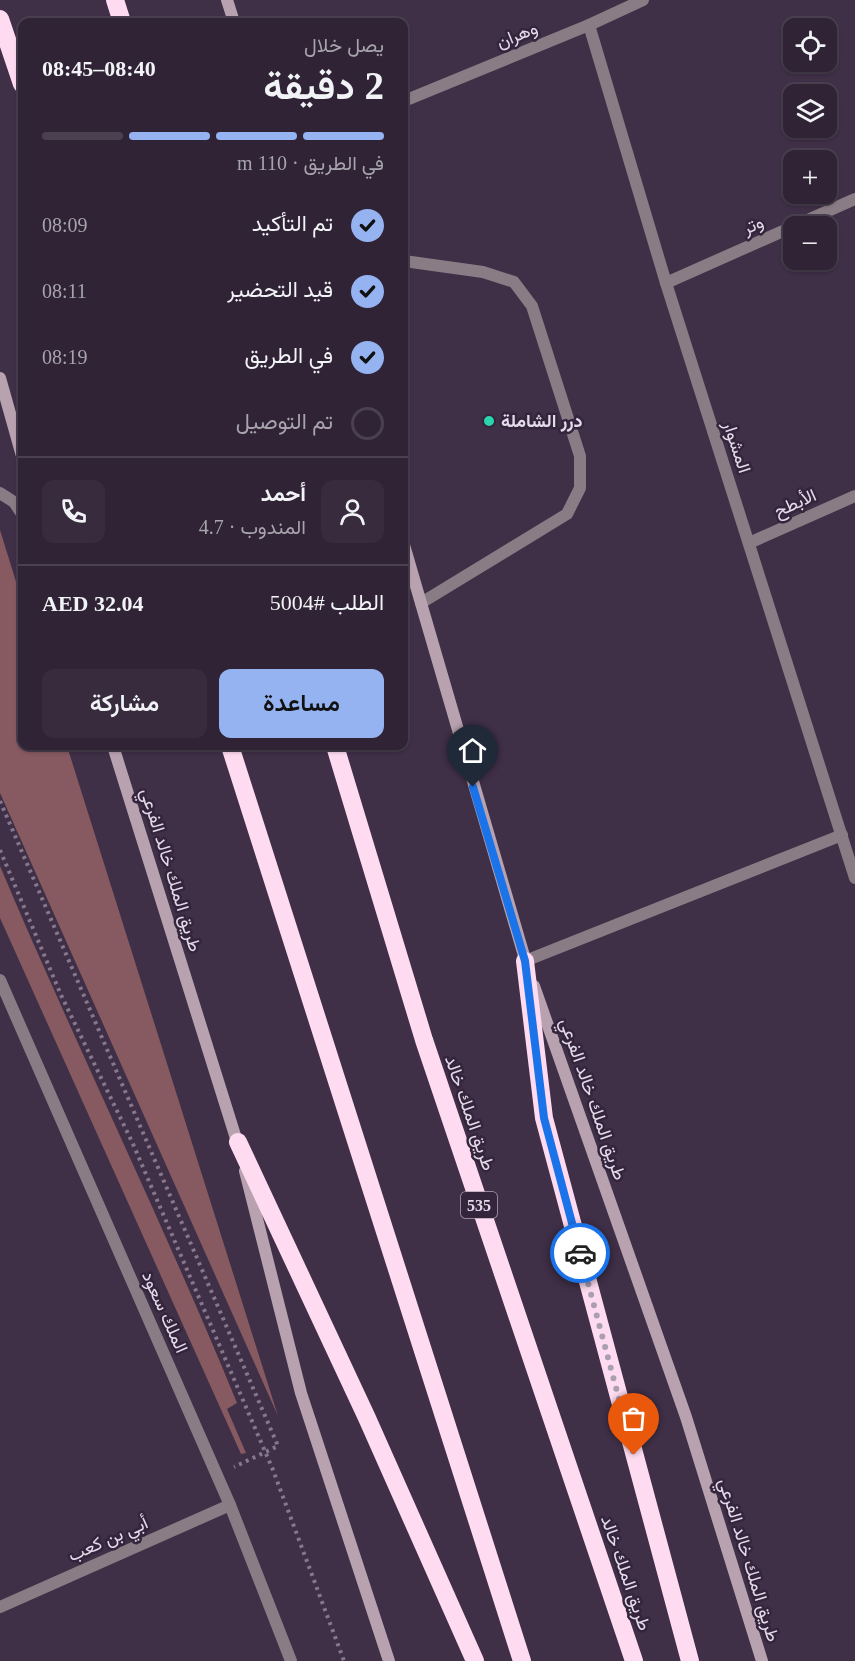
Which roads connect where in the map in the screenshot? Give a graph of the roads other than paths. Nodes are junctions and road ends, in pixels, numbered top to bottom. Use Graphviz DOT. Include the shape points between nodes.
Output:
graph roads {
  1 [pos="115,0"];
  2 [pos="226,0"];
  3 [pos="643,0"];
  4 [pos="121,18"];
  5 [pos="233,18"];
  6 [pos="0,19"];
  7 [pos="589,25"];
  8 [pos="18,72"];
  9 [pos="408,99"];
  10 [pos="855,199"];
  11 [pos="408,262"];
  12 [pos="666,284"];
  13 [pos="0,378"];
  14 [pos="18,442"];
  15 [pos="0,493"];
  16 [pos="855,496"];
  17 [pos="18,508"];
  18 [pos="749,543"];
  19 [pos="408,560"];
  20 [pos="420,603"];
  21 [pos="114,750"];
  22 [pos="231,750"];
  23 [pos="336,750"];
  24 [pos="842,835"];
  25 [pos="855,878"];
  26 [pos="525,961"];
  27 [pos="0,980"];
  28 [pos="238,1142"];
  29 [pos="230,1505"];
  30 [pos="0,1607"];
  31 [pos="291,1661"];
  32 [pos="389,1661"];
  33 [pos="475,1661"];
  34 [pos="522,1661"];
  35 [pos="634,1661"];
  36 [pos="690,1661"];
  37 [pos="762,1661"];
  1 -- 4 [label="highway"];
  2 -- 5 [label="main road"];
  3 -- 7 [label="street, وهران"];
  6 -- 8 [label="highway"];
  7 -- 9 [label="street, وهران"];
  7 -- 12 [label="street, المشوار"];
  10 -- 12 [label="street, وتر"];
  11 -- 20 [label="street" via="483,272 514,282 532,306 580,456 580,488 567,514"];
  12 -- 18 [label="street, المشوار"];
  13 -- 14 [label="main road"];
  15 -- 17 [label="street"];
  16 -- 18 [label="street, الأبطح"];
  18 -- 24 [label="street, المشوار"];
  19 -- 20 [label="main road, طريق الملك خالد الفرعي"];
  20 -- 26 [label="main road, طريق الملك خالد الفرعي"];
  21 -- 28 [label="main road, طريق الملك خالد الفرعي"];
  22 -- 34 [label="highway"];
  23 -- 35 [label="highway, طريق الملك خالد / 535" via="423,1040"];
  24 -- 25 [label="street, المشوار"];
  24 -- 26 [label="street"];
  26 -- 36 [label="highway" via="544,1118"];
  26 -- 37 [label="main road, طريق الملك خالد الفرعي" via="686,1417"];
  27 -- 29 [label="street, الملك سعود"];
  28 -- 32 [label="main road, طريق الملك خالد الفرعي" via="301,1393"];
  28 -- 33 [label="highway"];
  29 -- 30 [label="street, أبي بن كعب"];
  29 -- 31 [label="street, الملك سعود"];
}
